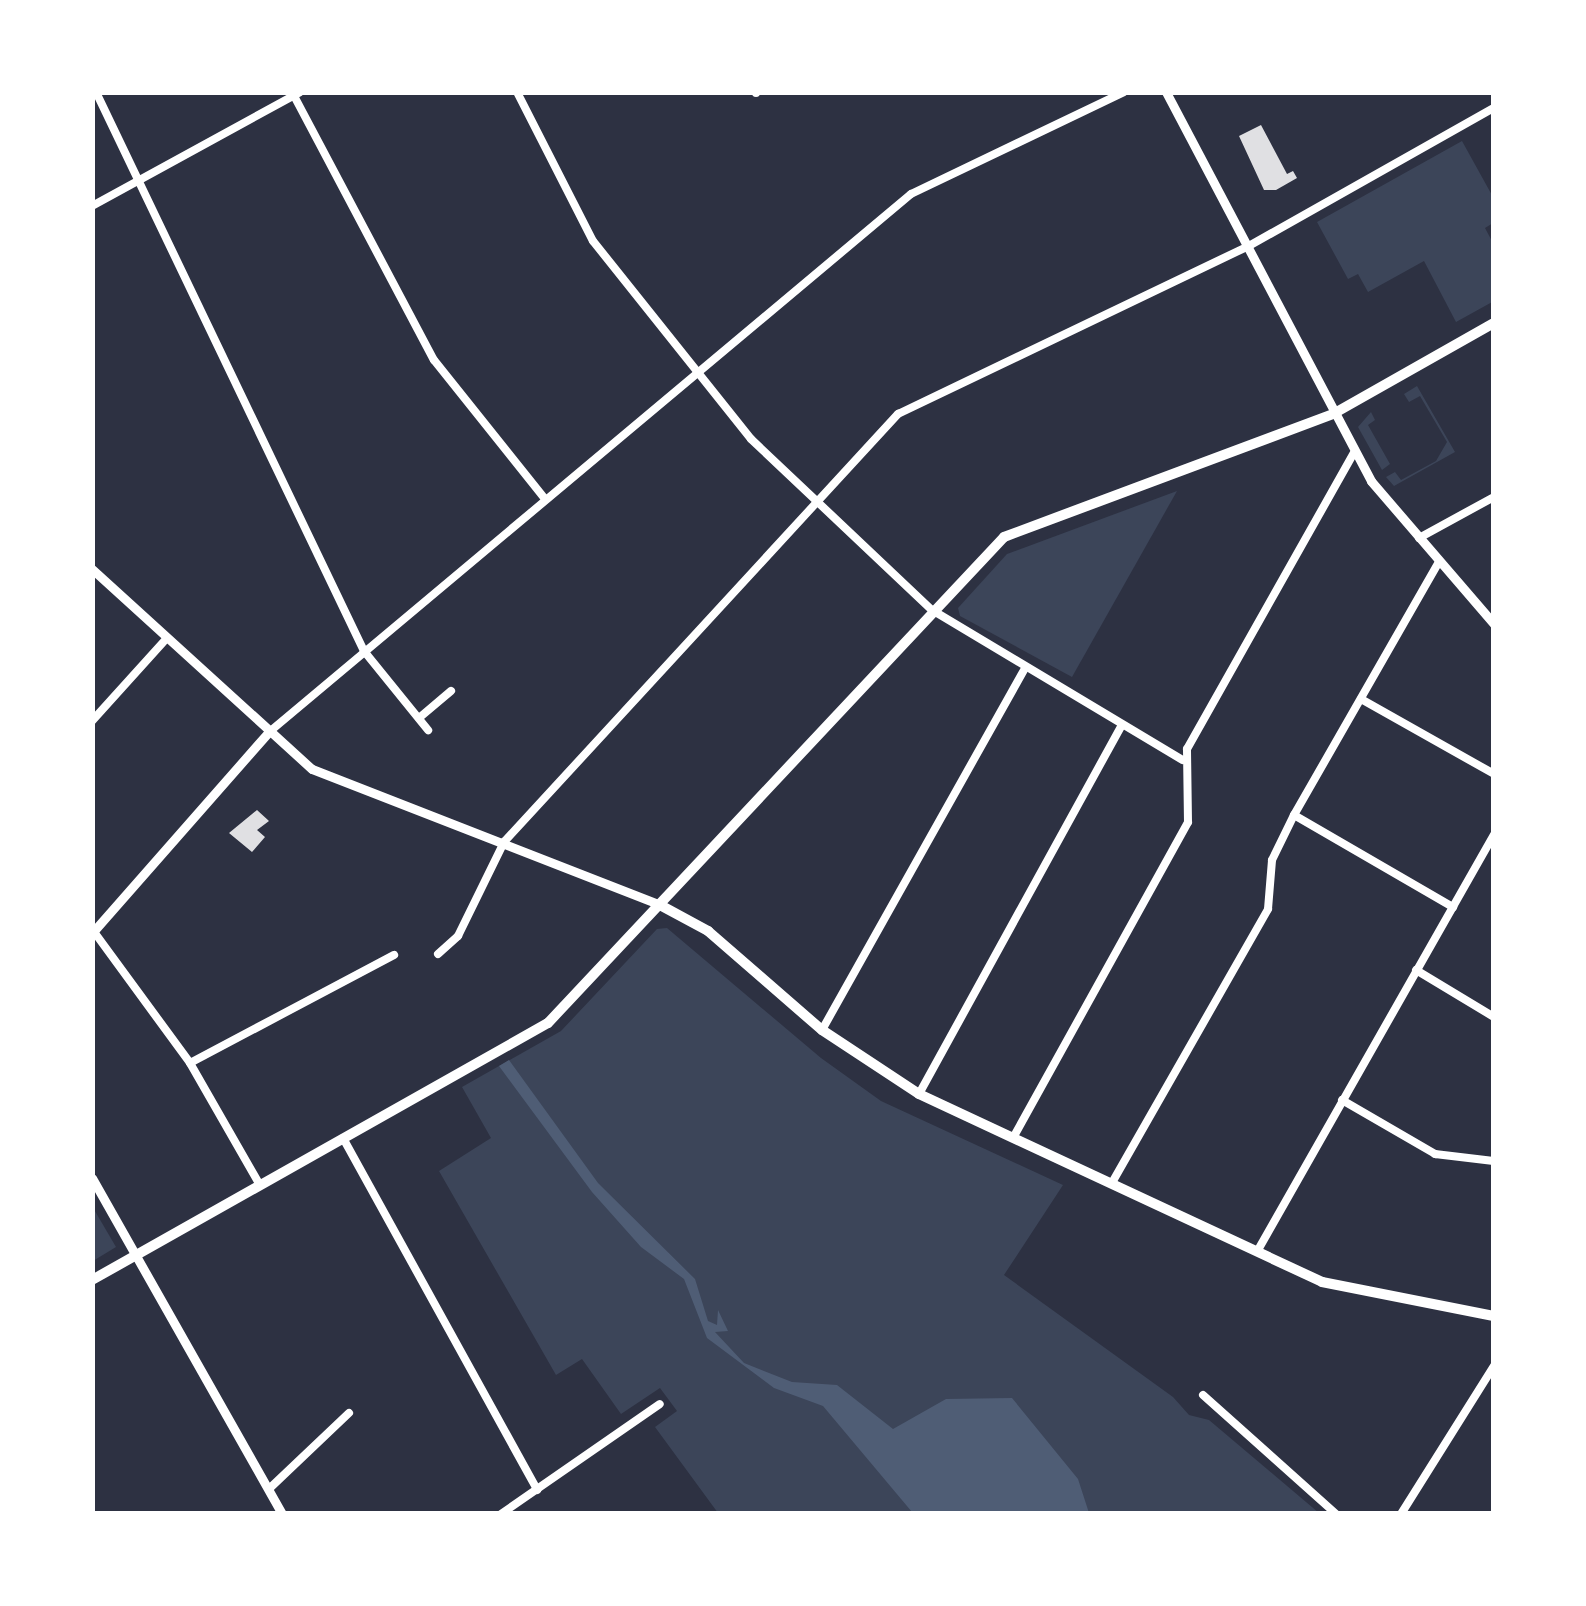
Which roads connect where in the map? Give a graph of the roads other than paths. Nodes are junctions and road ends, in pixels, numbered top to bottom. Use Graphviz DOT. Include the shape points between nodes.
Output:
graph roads {
  1 [pos="96,92"];
  2 [pos="517,92"];
  3 [pos="1124,92"];
  4 [pos="1166,92"];
  5 [pos="296,94"];
  6 [pos="1494,108"];
  7 [pos="138,180"];
  8 [pos="92,206"];
  9 [pos="1247,247"];
  10 [pos="1494,324"];
  11 [pos="695,374"];
  12 [pos="1333,414"];
  13 [pos="1354,453"];
  14 [pos="1494,497"];
  15 [pos="545,499"];
  16 [pos="814,502"];
  17 [pos="1419,538"];
  18 [pos="1439,562"];
  19 [pos="92,569"];
  20 [pos="932,610"];
  21 [pos="1494,624"];
  22 [pos="167,638"];
  23 [pos="364,651"];
  24 [pos="1024,668"];
  25 [pos="451,692"];
  26 [pos="1361,699"];
  27 [pos="419,718"];
  28 [pos="92,721"];
  29 [pos="1121,726"];
  30 [pos="428,730"];
  31 [pos="268,733"];
  32 [pos="1183,760"];
  33 [pos="1494,774"];
  34 [pos="1294,815"];
  35 [pos="1494,834"];
  36 [pos="504,842"];
  37 [pos="1490,849"];
  38 [pos="660,904"];
  39 [pos="1453,907"];
  40 [pos="93,931"];
  41 [pos="438,954"];
  42 [pos="394,955"];
  43 [pos="1416,970"];
  44 [pos="1494,1017"];
  45 [pos="822,1030"];
  46 [pos="190,1063"];
  47 [pos="919,1094"];
  48 [pos="1342,1100"];
  49 [pos="343,1138"];
  50 [pos="1013,1138"];
  51 [pos="1494,1161"];
  52 [pos="92,1178"];
  53 [pos="1113,1181"];
  54 [pos="260,1185"];
  55 [pos="1258,1250"];
  56 [pos="136,1254"];
  57 [pos="92,1280"];
  58 [pos="1494,1316"];
  59 [pos="1494,1366"];
  60 [pos="1203,1395"];
  61 [pos="660,1404"];
  62 [pos="349,1413"];
  63 [pos="270,1488"];
  64 [pos="538,1490"];
  65 [pos="282,1514"];
  66 [pos="501,1514"];
  67 [pos="1336,1514"];
  68 [pos="1402,1514"];
  1 -- 7 [label="street"];
  2 -- 11 [label="street" via="594,240"];
  3 -- 11 [label="street" via="910,194"];
  4 -- 9 [label="street"];
  5 -- 7 [label="street"];
  5 -- 15 [label="street" via="434,360"];
  6 -- 9 [label="street"];
  7 -- 8 [label="street"];
  7 -- 23 [label="street"];
  9 -- 12 [label="street"];
  9 -- 16 [label="street" via="898,414"];
  10 -- 12 [label="main road"];
  11 -- 15 [label="street"];
  11 -- 16 [label="street"];
  12 -- 13 [label="street"];
  12 -- 20 [label="main road" via="1016,530 994,543"];
  13 -- 17 [label="street"];
  13 -- 32 [label="street"];
  14 -- 17 [label="street"];
  15 -- 23 [label="street"];
  16 -- 20 [label="street"];
  16 -- 36 [label="street"];
  17 -- 18 [label="street"];
  18 -- 21 [label="street"];
  18 -- 26 [label="street"];
  19 -- 22 [label="street"];
  20 -- 24 [label="street"];
  20 -- 38 [label="main road"];
  22 -- 28 [label="street"];
  22 -- 31 [label="street"];
  23 -- 27 [label="street"];
  23 -- 31 [label="street"];
  24 -- 29 [label="street"];
  24 -- 45 [label="street"];
  25 -- 27 [label="street"];
  26 -- 33 [label="street"];
  26 -- 34 [label="street"];
  27 -- 30 [label="street"];
  29 -- 32 [label="street"];
  29 -- 47 [label="street"];
  31 -- 36 [label="street" via="312,769"];
  31 -- 40 [label="street"];
  32 -- 50 [label="street" via="1188,822"];
  34 -- 39 [label="street"];
  34 -- 53 [label="street" via="1272,860 1268,909"];
  35 -- 37 [label="street"];
  36 -- 38 [label="street"];
  36 -- 41 [label="street" via="458,936"];
  37 -- 39 [label="street"];
  38 -- 45 [label="main road" via="708,931"];
  38 -- 49 [label="main road" via="548,1023"];
  39 -- 43 [label="street"];
  40 -- 46 [label="street"];
  42 -- 46 [label="street"];
  43 -- 44 [label="street"];
  43 -- 48 [label="street"];
  45 -- 47 [label="main road"];
  46 -- 54 [label="street"];
  47 -- 50 [label="main road"];
  48 -- 51 [label="street" via="1436,1154"];
  48 -- 55 [label="street"];
  49 -- 54 [label="main road"];
  49 -- 64 [label="street"];
  50 -- 53 [label="main road"];
  52 -- 56 [label="street"];
  53 -- 55 [label="main road"];
  54 -- 56 [label="main road"];
  55 -- 58 [label="main road" via="1322,1282"];
  56 -- 57 [label="main road"];
  56 -- 63 [label="street"];
  59 -- 68 [label="street"];
  60 -- 67 [label="street"];
  61 -- 64 [label="street"];
  62 -- 63 [label="street"];
  63 -- 65 [label="street"];
  64 -- 66 [label="street"];
}
